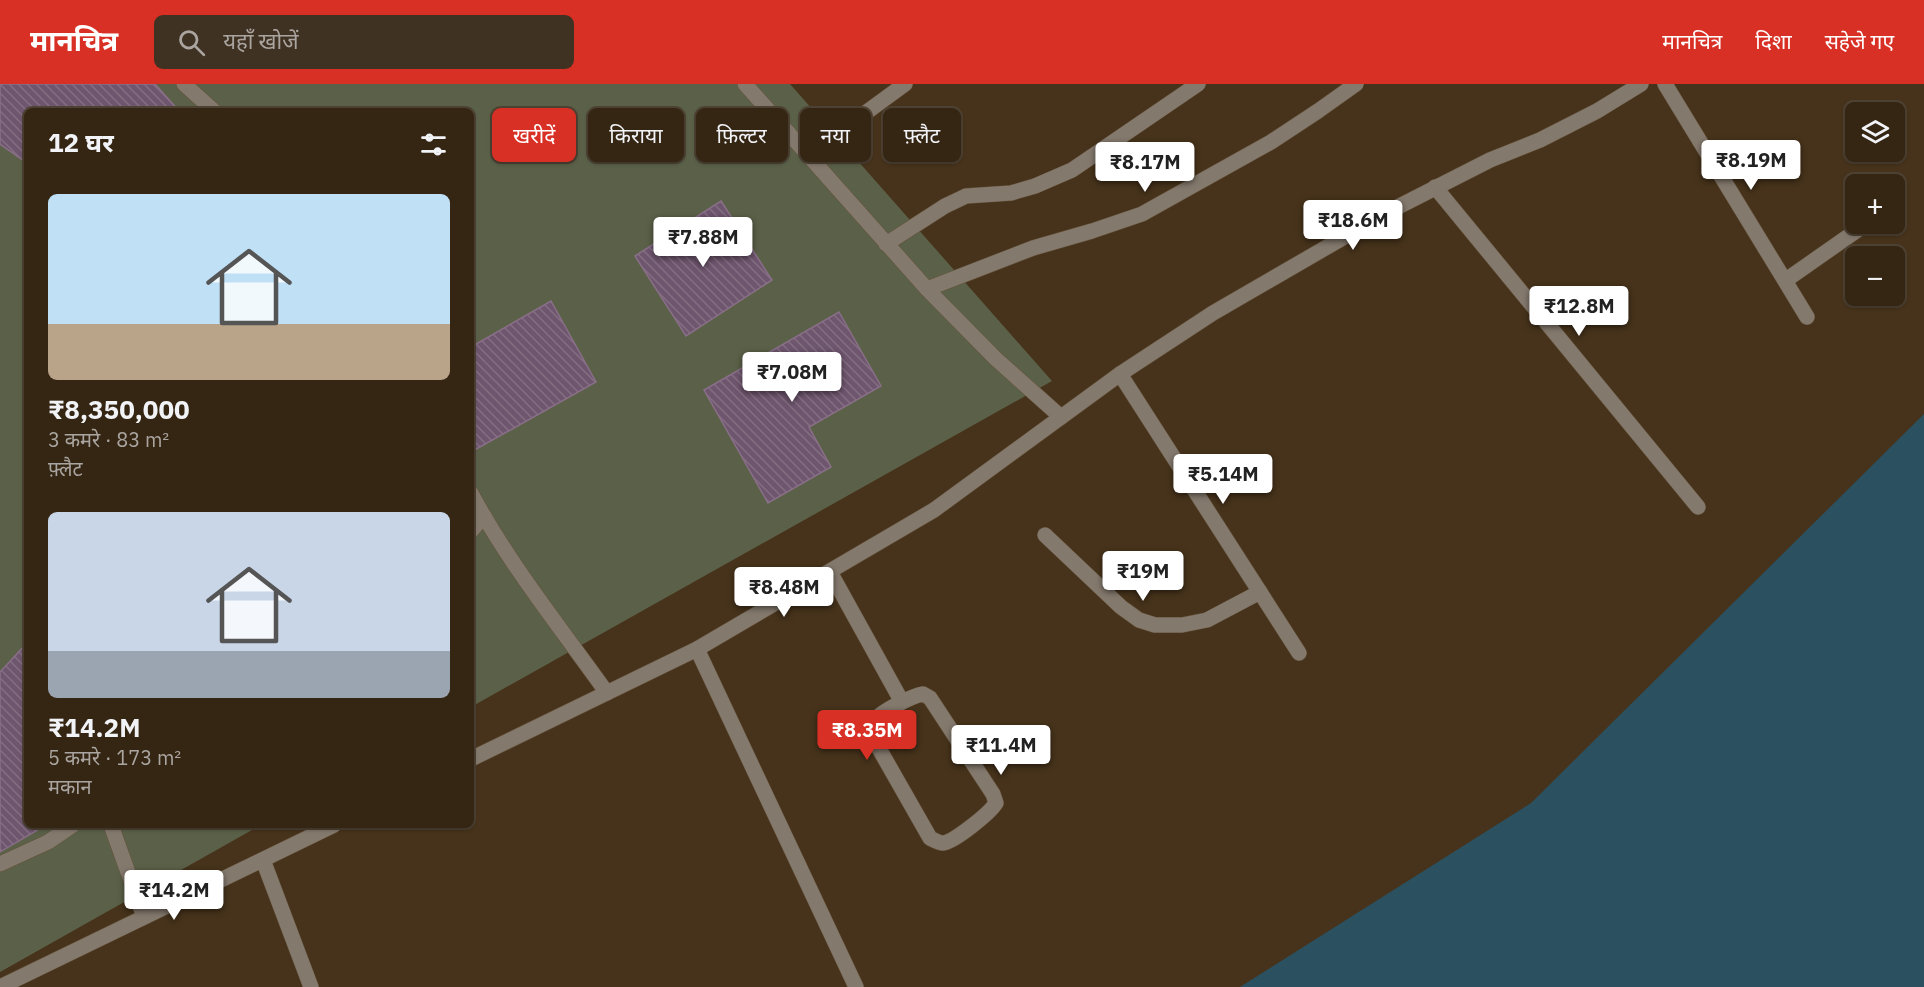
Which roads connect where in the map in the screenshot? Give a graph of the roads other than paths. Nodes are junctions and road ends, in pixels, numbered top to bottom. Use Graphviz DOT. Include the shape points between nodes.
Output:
graph roads {
  1 [pos="184,84"];
  2 [pos="746,84"];
  3 [pos="905,84"];
  4 [pos="1198,84"];
  5 [pos="1356,84"];
  6 [pos="1641,84"];
  7 [pos="1665,84"];
  8 [pos="211,108"];
  9 [pos="871,109"];
  10 [pos="800,146"];
  11 [pos="814,162"];
  12 [pos="1435,188"];
  13 [pos="1852,234"];
  14 [pos="886,244"];
  15 [pos="1786,280"];
  16 [pos="927,290"];
  17 [pos="1807,316"];
  18 [pos="1120,374"];
  19 [pos="1061,417"];
  20 [pos="474,499"];
  21 [pos="1698,507"];
  22 [pos="483,516"];
  23 [pos="474,527"];
  24 [pos="1045,534"];
  25 [pos="830,572"];
  26 [pos="1260,592"];
  27 [pos="697,649"];
  28 [pos="1299,653"];
  29 [pos="607,693"];
  30 [pos="902,702"];
  31 [pos="474,758"];
  32 [pos="69,828"];
  33 [pos="112,828"];
  34 [pos="328,828"];
  35 [pos="263,860"];
  36 [pos="0,864"];
  37 [pos="144,917"];
  38 [pos="0,987"];
  39 [pos="311,987"];
  40 [pos="856,987"];
  1 -- 8 [label="street"];
  2 -- 10 [label="street"];
  3 -- 9 [label="street"];
  4 -- 14 [label="street" via="1072,170 1011,193 966,196"];
  5 -- 16 [label="street" via="1270,142 1142,214 1033,248"];
  6 -- 12 [label="street" via="1597,111"];
  7 -- 15 [label="street"];
  11 -- 14 [label="street"];
  12 -- 18 [label="street" via="1213,313"];
  12 -- 21 [label="street"];
  13 -- 15 [label="street"];
  14 -- 16 [label="street"];
  15 -- 17 [label="street"];
  16 -- 19 [label="street"];
  18 -- 19 [label="street"];
  18 -- 26 [label="street"];
  19 -- 25 [label="street" via="934,510"];
  20 -- 22 [label="street"];
  22 -- 23 [label="street"];
  22 -- 29 [label="street"];
  24 -- 26 [label="street" via="1121,607 1139,620 1155,625 1182,626 1207,620"];
  25 -- 27 [label="street"];
  25 -- 30 [label="street"];
  26 -- 28 [label="street"];
  27 -- 29 [label="street"];
  27 -- 40 [label="street"];
  29 -- 31 [label="street"];
  30 -- 30 [label="street" via="876,719 873,738 930,838 941,843 950,841 992,811 996,803 993,794 930,698 923,694"];
  32 -- 36 [label="street"];
  33 -- 37 [label="street"];
  34 -- 35 [label="street"];
  35 -- 37 [label="street"];
  35 -- 39 [label="street"];
  37 -- 38 [label="street"];
}
